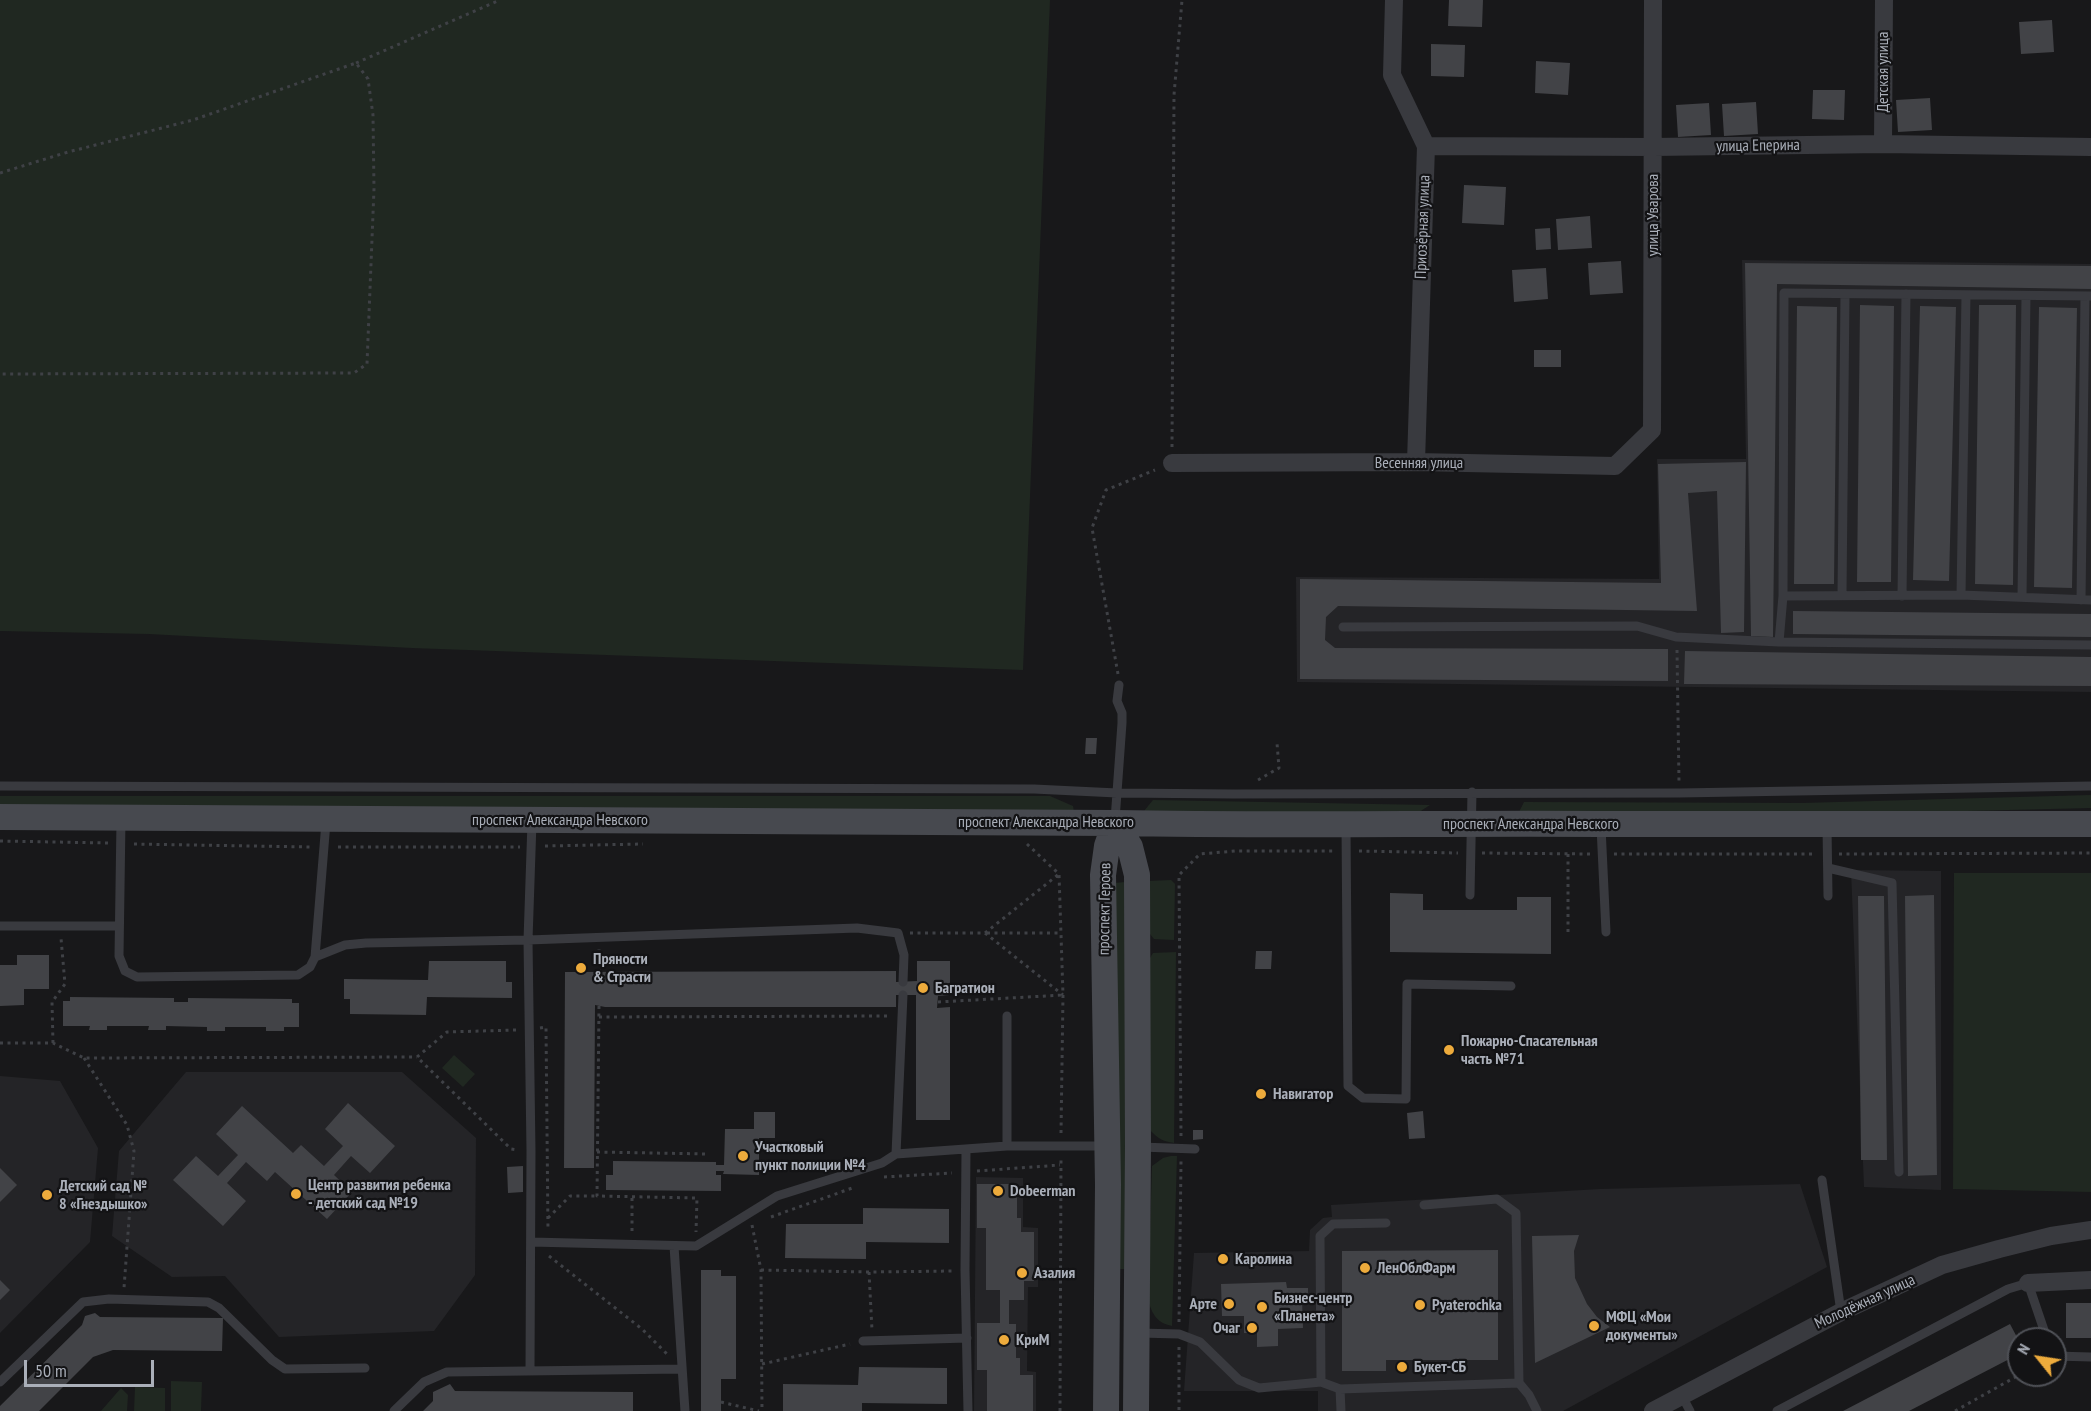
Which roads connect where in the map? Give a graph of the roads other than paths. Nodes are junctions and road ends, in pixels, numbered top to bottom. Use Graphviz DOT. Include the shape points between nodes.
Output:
graph roads {
  1 [pos="1394,0"];
  2 [pos="1653,0"];
  3 [pos="1884,0"];
  4 [pos="1883,144"];
  5 [pos="1426,146"];
  6 [pos="1653,147"];
  7 [pos="2091,147"];
  8 [pos="1845,294"];
  9 [pos="1906,294"];
  10 [pos="1965,296"];
  11 [pos="2026,296"];
  12 [pos="2088,296"];
  13 [pos="1652,430"];
  14 [pos="1416,462"];
  15 [pos="1172,463"];
  16 [pos="1842,595"];
  17 [pos="1960,595"];
  18 [pos="1783,596"];
  19 [pos="1902,596"];
  20 [pos="2022,597"];
  21 [pos="2086,600"];
  22 [pos="1343,627"];
  23 [pos="1779,642"];
  24 [pos="2091,645"];
  25 [pos="1119,685"];
  26 [pos="0,786"];
  27 [pos="2091,786"];
  28 [pos="1472,792"];
  29 [pos="1117,793"];
  30 [pos="0,817"];
  31 [pos="121,819"];
  32 [pos="326,819"];
  33 [pos="532,819"];
  34 [pos="1115,823"];
  35 [pos="1346,824"];
  36 [pos="1472,824"];
  37 [pos="1601,824"];
  38 [pos="2091,824"];
  39 [pos="1827,826"];
  40 [pos="1828,868"];
  41 [pos="1470,895"];
  42 [pos="1828,896"];
  43 [pos="0,926"];
  44 [pos="119,926"];
  45 [pos="1606,932"];
  46 [pos="528,940"];
  47 [pos="315,957"];
  48 [pos="903,982"];
  49 [pos="1511,986"];
  50 [pos="903,995"];
  51 [pos="1007,1016"];
  52 [pos="1007,1146"];
  53 [pos="1107,1146"];
  54 [pos="1138,1147"];
  55 [pos="1195,1149"];
  56 [pos="966,1150"];
  57 [pos="896,1154"];
  58 [pos="1899,1172"];
  59 [pos="1822,1180"];
  60 [pos="1424,1205"];
  61 [pos="1386,1223"];
  62 [pos="2091,1230"];
  63 [pos="531,1242"];
  64 [pos="675,1246"];
  65 [pos="2091,1280"];
  66 [pos="2028,1283"];
  67 [pos="1841,1312"];
  68 [pos="2043,1327"];
  69 [pos="1136,1333"];
  70 [pos="967,1338"];
  71 [pos="867,1341"];
  72 [pos="2067,1356"];
  73 [pos="2091,1357"];
  74 [pos="365,1368"];
  75 [pos="682,1369"];
  76 [pos="530,1370"];
  77 [pos="0,1382"];
  78 [pos="1321,1382"];
  79 [pos="1520,1383"];
  80 [pos="1340,1389"];
  81 [pos="1686,1403"];
  82 [pos="394,1411"];
  83 [pos="685,1411"];
  84 [pos="968,1411"];
  85 [pos="1106,1411"];
  86 [pos="1136,1411"];
  87 [pos="1341,1411"];
  88 [pos="1537,1411"];
  89 [pos="1653,1411"];
  90 [pos="1777,1411"];
  1 -- 5 [label="street, Приозёрная улица" via="1392,75"];
  2 -- 6 [label="street, улица Уварова"];
  3 -- 4 [label="street, Детская улица"];
  4 -- 6 [label="street, улица Еперина"];
  4 -- 7 [label="street, улица Еперина"];
  5 -- 6 [label="street, улица Еперина"];
  5 -- 14 [label="street, Приозёрная улица"];
  6 -- 13 [label="street, улица Уварова"];
  8 -- 9 [label="lane"];
  8 -- 16 [label="lane"];
  8 -- 18 [label="lane" via="1784,294"];
  9 -- 10 [label="lane"];
  9 -- 19 [label="lane"];
  10 -- 11 [label="lane"];
  10 -- 17 [label="lane"];
  11 -- 12 [label="lane"];
  11 -- 20 [label="lane"];
  12 -- 21 [label="lane"];
  13 -- 14 [label="street, Весенняя улица" via="1615,466"];
  14 -- 15 [label="street, Весенняя улица"];
  16 -- 18 [label="lane"];
  16 -- 19 [label="lane"];
  17 -- 19 [label="lane"];
  17 -- 20 [label="lane"];
  18 -- 23 [label="lane"];
  20 -- 21 [label="lane"];
  22 -- 23 [label="lane" via="1637,626 1676,637"];
  23 -- 24 [label="lane"];
  25 -- 29 [label="lane" via="1117,701 1122,723"];
  26 -- 29 [label="lane" via="1034,789"];
  27 -- 28 [label="lane" via="1679,793"];
  28 -- 29 [label="lane"];
  28 -- 36 [label="lane"];
  29 -- 34 [label="lane"];
  30 -- 31 [label="main road, проспект Александра Невского"];
  31 -- 32 [label="main road, проспект Александра Невского"];
  31 -- 44 [label="lane"];
  32 -- 33 [label="main road, проспект Александра Невского"];
  32 -- 47 [label="lane"];
  33 -- 34 [label="main road, проспект Александра Невского"];
  33 -- 46 [label="lane"];
  34 -- 35 [label="main road, проспект Александра Невского"];
  34 -- 53 [label="main road, проспект Героев" via="1103,875"];
  34 -- 54 [label="main road, проспект Героев" via="1130,847 1137,875"];
  35 -- 36 [label="main road, проспект Александра Невского"];
  35 -- 49 [label="lane" via="1348,1086 1363,1098 1406,1099 1407,984"];
  36 -- 37 [label="main road, проспект Александра Невского"];
  36 -- 41 [label="lane"];
  37 -- 39 [label="main road, проспект Александра Невского"];
  37 -- 45 [label="lane"];
  38 -- 39 [label="main road, проспект Александра Невского"];
  39 -- 40 [label="lane"];
  40 -- 42 [label="lane"];
  40 -- 58 [label="lane" via="1892,882"];
  43 -- 44 [label="lane"];
  44 -- 47 [label="lane" via="119,956 125,971 137,976 298,975 310,967"];
  46 -- 47 [label="lane" via="345,945"];
  46 -- 48 [label="lane" via="857,928 898,933 904,955"];
  46 -- 63 [label="lane"];
  50 -- 57 [label="lane"];
  51 -- 52 [label="lane"];
  52 -- 53 [label="lane"];
  52 -- 56 [label="lane"];
  53 -- 85 [label="main road, проспект Героев"];
  54 -- 55 [label="lane"];
  54 -- 69 [label="main road, проспект Героев"];
  56 -- 57 [label="lane"];
  56 -- 70 [label="lane"];
  57 -- 64 [label="lane" via="882,1163 777,1196 696,1246"];
  59 -- 67 [label="lane"];
  60 -- 79 [label="lane" via="1497,1199 1516,1213"];
  61 -- 78 [label="lane" via="1333,1224 1320,1236"];
  62 -- 67 [label="street, Молодёжная улица" via="2051,1236 1942,1265"];
  63 -- 64 [label="lane"];
  63 -- 76 [label="lane"];
  64 -- 75 [label="lane"];
  65 -- 66 [label="street"];
  66 -- 68 [label="lane"];
  66 -- 90 [label="lane" via="2008,1289"];
  67 -- 81 [label="street, Молодёжная улица"];
  69 -- 78 [label="lane" via="1179,1334 1200,1342 1239,1380 1259,1388"];
  69 -- 86 [label="main road, проспект Героев"];
  70 -- 71 [label="lane"];
  70 -- 84 [label="lane"];
  72 -- 73 [label="lane"];
  74 -- 77 [label="lane" via="285,1369 208,1302 123,1300 83,1302"];
  75 -- 76 [label="lane"];
  75 -- 83 [label="lane"];
  76 -- 82 [label="lane" via="447,1372 424,1382"];
  78 -- 80 [label="lane"];
  79 -- 80 [label="lane"];
  79 -- 88 [label="lane"];
  80 -- 87 [label="lane"];
  81 -- 89 [label="street, Молодёжная улица"];
}
